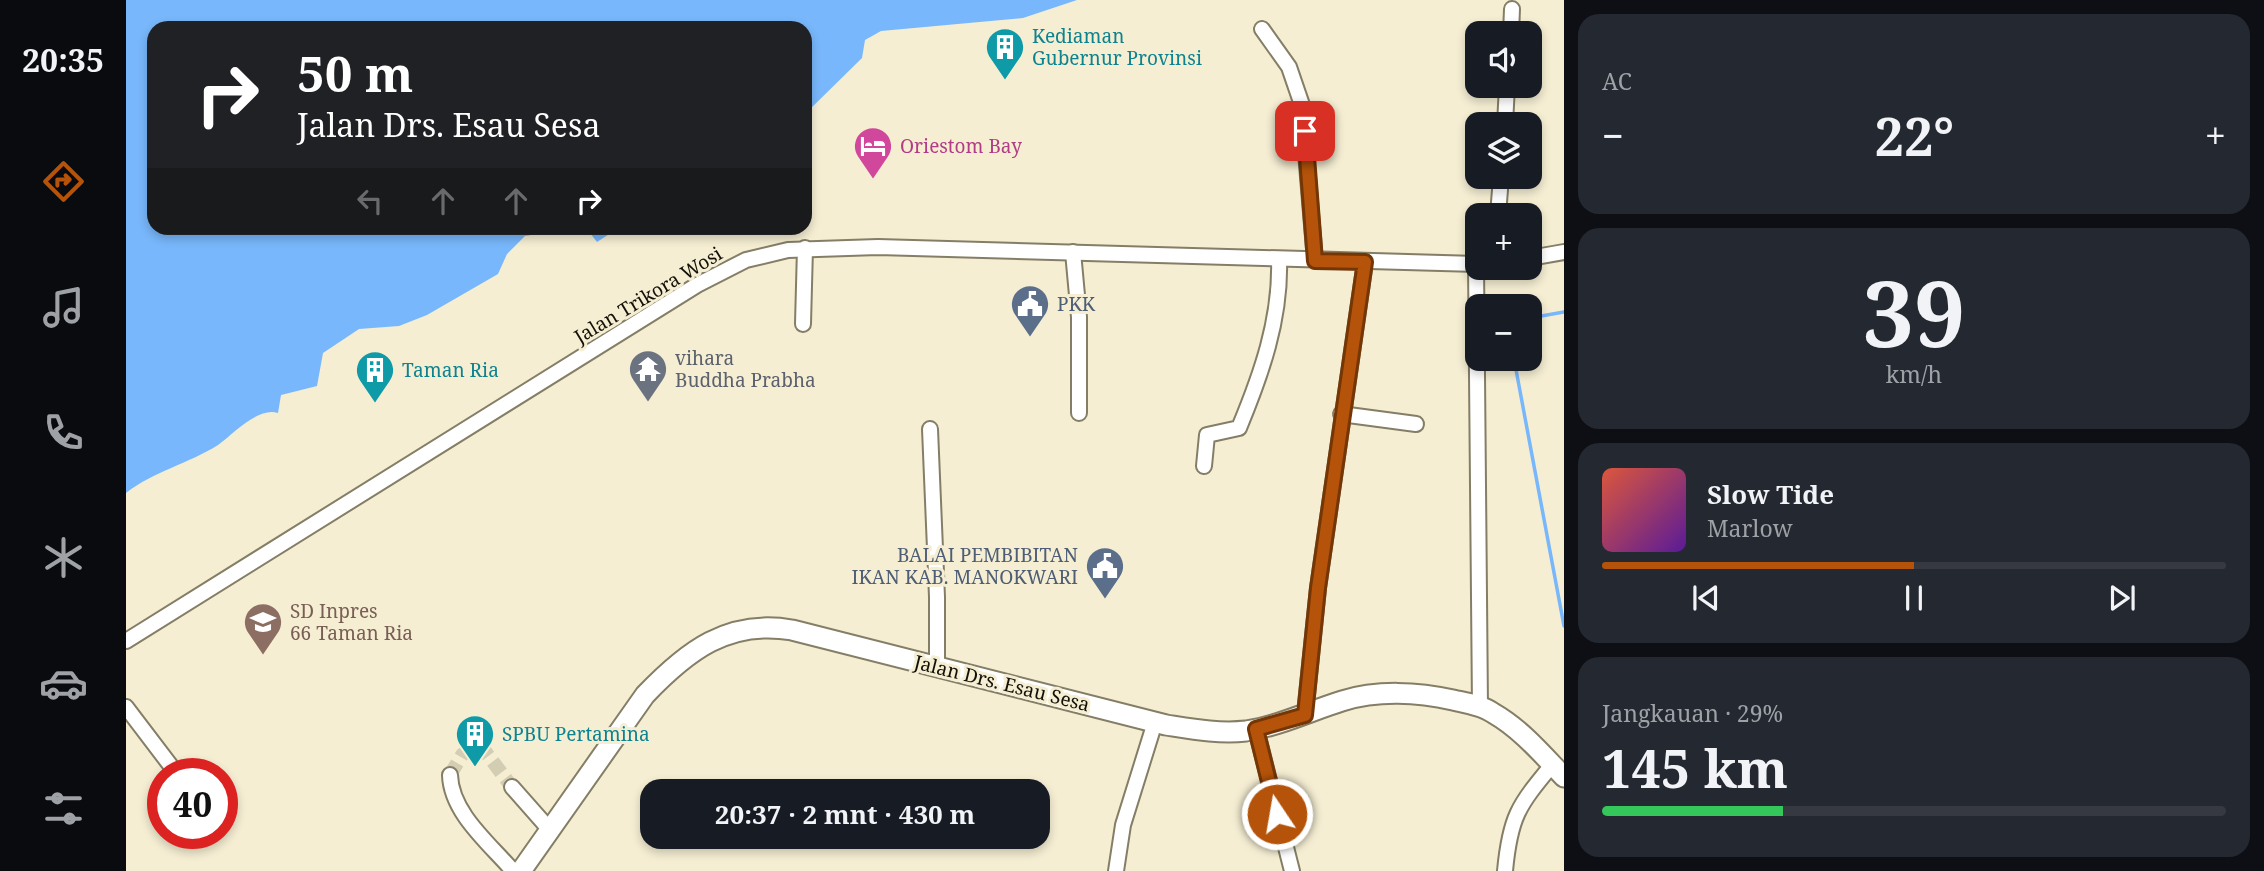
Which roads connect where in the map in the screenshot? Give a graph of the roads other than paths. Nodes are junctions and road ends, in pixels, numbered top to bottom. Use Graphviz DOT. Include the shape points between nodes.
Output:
graph roads {
  1 [pos="1512,9"];
  2 [pos="1512,21"];
  3 [pos="1262,29"];
  4 [pos="805,248"];
  5 [pos="1564,251"];
  6 [pos="1073,252"];
  7 [pos="1542,256"];
  8 [pos="1279,260"];
  9 [pos="1315,261"];
  10 [pos="1365,262"];
  11 [pos="1465,264"];
  12 [pos="1476,280"];
  13 [pos="803,324"];
  14 [pos="1079,413"];
  15 [pos="1341,414"];
  16 [pos="1416,424"];
  17 [pos="930,429"];
  18 [pos="1204,466"];
  19 [pos="126,640"];
  20 [pos="937,667"];
  21 [pos="126,707"];
  22 [pos="1480,707"];
  23 [pos="1305,715"];
  24 [pos="1155,722"];
  25 [pos="1256,729"];
  26 [pos="165,758"];
  27 [pos="1558,771"];
  28 [pos="450,775"];
  29 [pos="512,787"];
  30 [pos="550,830"];
  31 [pos="513,871"];
  32 [pos="521,871"];
  33 [pos="1116,871"];
  34 [pos="1292,871"];
  35 [pos="1505,871"];
  1 -- 2 [label="street"];
  3 -- 9 [label="street" via="1289,67 1302,105"];
  4 -- 6 [label="street, Jalan Trikora Wosi"];
  4 -- 13 [label="street"];
  4 -- 19 [label="street, Jalan Trikora Wosi" via="746,260 697,285"];
  5 -- 7 [label="street"];
  6 -- 8 [label="street, Jalan Trikora Wosi"];
  6 -- 14 [label="street" via="1079,317"];
  8 -- 9 [label="street, Jalan Trikora Wosi"];
  8 -- 18 [label="street" via="1280,280 1261,372 1239,428 1207,435"];
  9 -- 10 [label="street, Jalan Trikora Wosi"];
  10 -- 11 [label="street, Jalan Trikora Wosi"];
  10 -- 15 [label="street"];
  12 -- 22 [label="street"];
  15 -- 16 [label="street"];
  15 -- 23 [label="street"];
  17 -- 20 [label="street"];
  20 -- 24 [label="highway, Jalan Drs. Esau Sesa"];
  20 -- 30 [label="highway, Jalan Drs. Esau Sesa" via="781,628 730,632 684,659 645,695"];
  21 -- 26 [label="street"];
  22 -- 23 [label="highway, Jalan Drs. Esau Sesa" via="1437,696 1392,694 1354,698"];
  22 -- 27 [label="highway, Jalan Drs. Esau Sesa" via="1511,724"];
  23 -- 25 [label="highway, Jalan Drs. Esau Sesa"];
  24 -- 25 [label="highway, Jalan Drs. Esau Sesa" via="1211,731"];
  24 -- 33 [label="street" via="1123,825"];
  25 -- 34 [label="street"];
  27 -- 35 [label="street" via="1514,817"];
  28 -- 31 [label="street" via="457,803"];
  29 -- 30 [label="street"];
  30 -- 32 [label="highway, Jalan Drs. Esau Sesa"];
}
